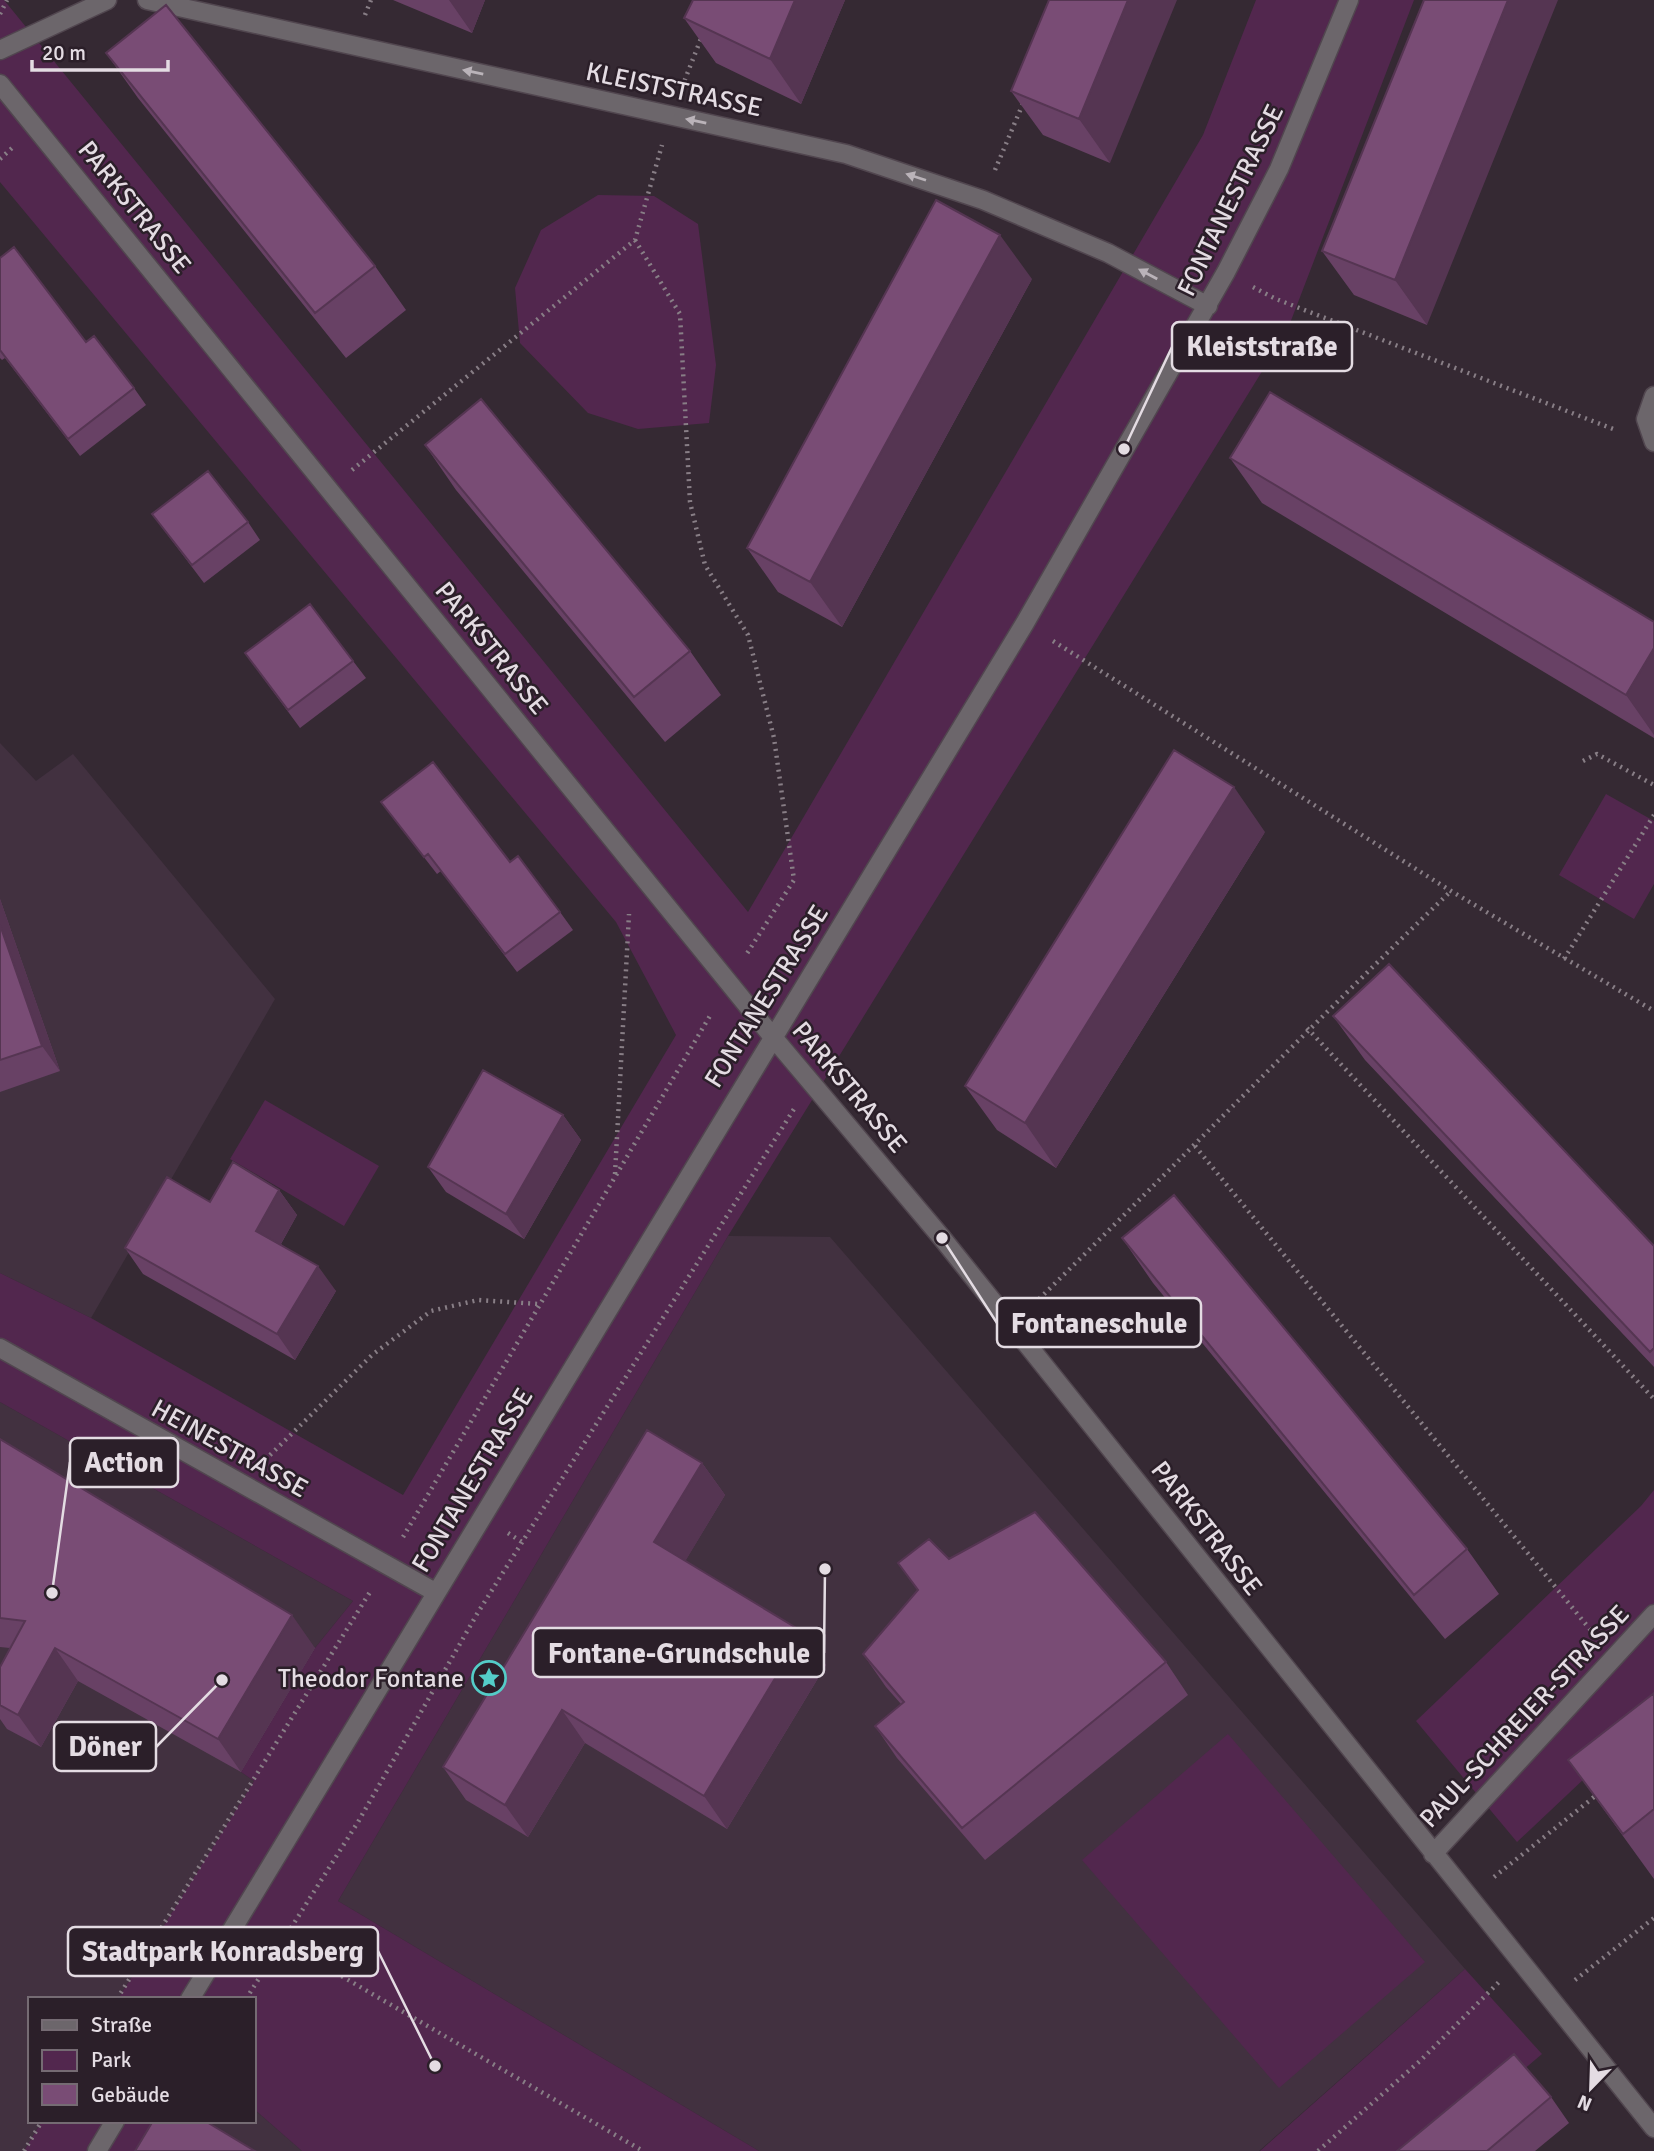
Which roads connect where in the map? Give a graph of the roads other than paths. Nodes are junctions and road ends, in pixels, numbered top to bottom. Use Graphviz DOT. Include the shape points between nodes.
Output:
graph roads {
  1 [pos="107,0"];
  2 [pos="147,0"];
  3 [pos="1349,0"];
  4 [pos="0,50"];
  5 [pos="0,84"];
  6 [pos="1208,306"];
  7 [pos="1654,396"];
  8 [pos="1652,437"];
  9 [pos="772,1036"];
  10 [pos="0,1348"];
  11 [pos="435,1592"];
  12 [pos="1654,1614"];
  13 [pos="1433,1854"];
  14 [pos="191,1997"];
  15 [pos="114,2123"];
  16 [pos="1654,2128"];
  17 [pos="97,2151"];
  1 -- 4 [label="street"];
  6 -- 2 [label="street, KLEISTSTRASSE, one-way" via="1108,253 983,200 957,197 846,153"];
  3 -- 6 [label="street, FONTANESTRASSE" via="1279,169"];
  5 -- 9 [label="street, PARKSTRASSE"];
  6 -- 9 [label="street, FONTANESTRASSE" via="1025,623"];
  7 -- 8 [label="street" via="1646,419"];
  9 -- 11 [label="street, FONTANESTRASSE"];
  9 -- 13 [label="street, PARKSTRASSE" via="1012,1325"];
  10 -- 11 [label="street, HEINESTRASSE"];
  11 -- 14 [label="street, FONTANESTRASSE"];
  12 -- 13 [label="street, PAUL-SCHREIER-STRASSE"];
  13 -- 16 [label="street, PARKSTRASSE"];
  15 -- 17 [label="street"];
}
